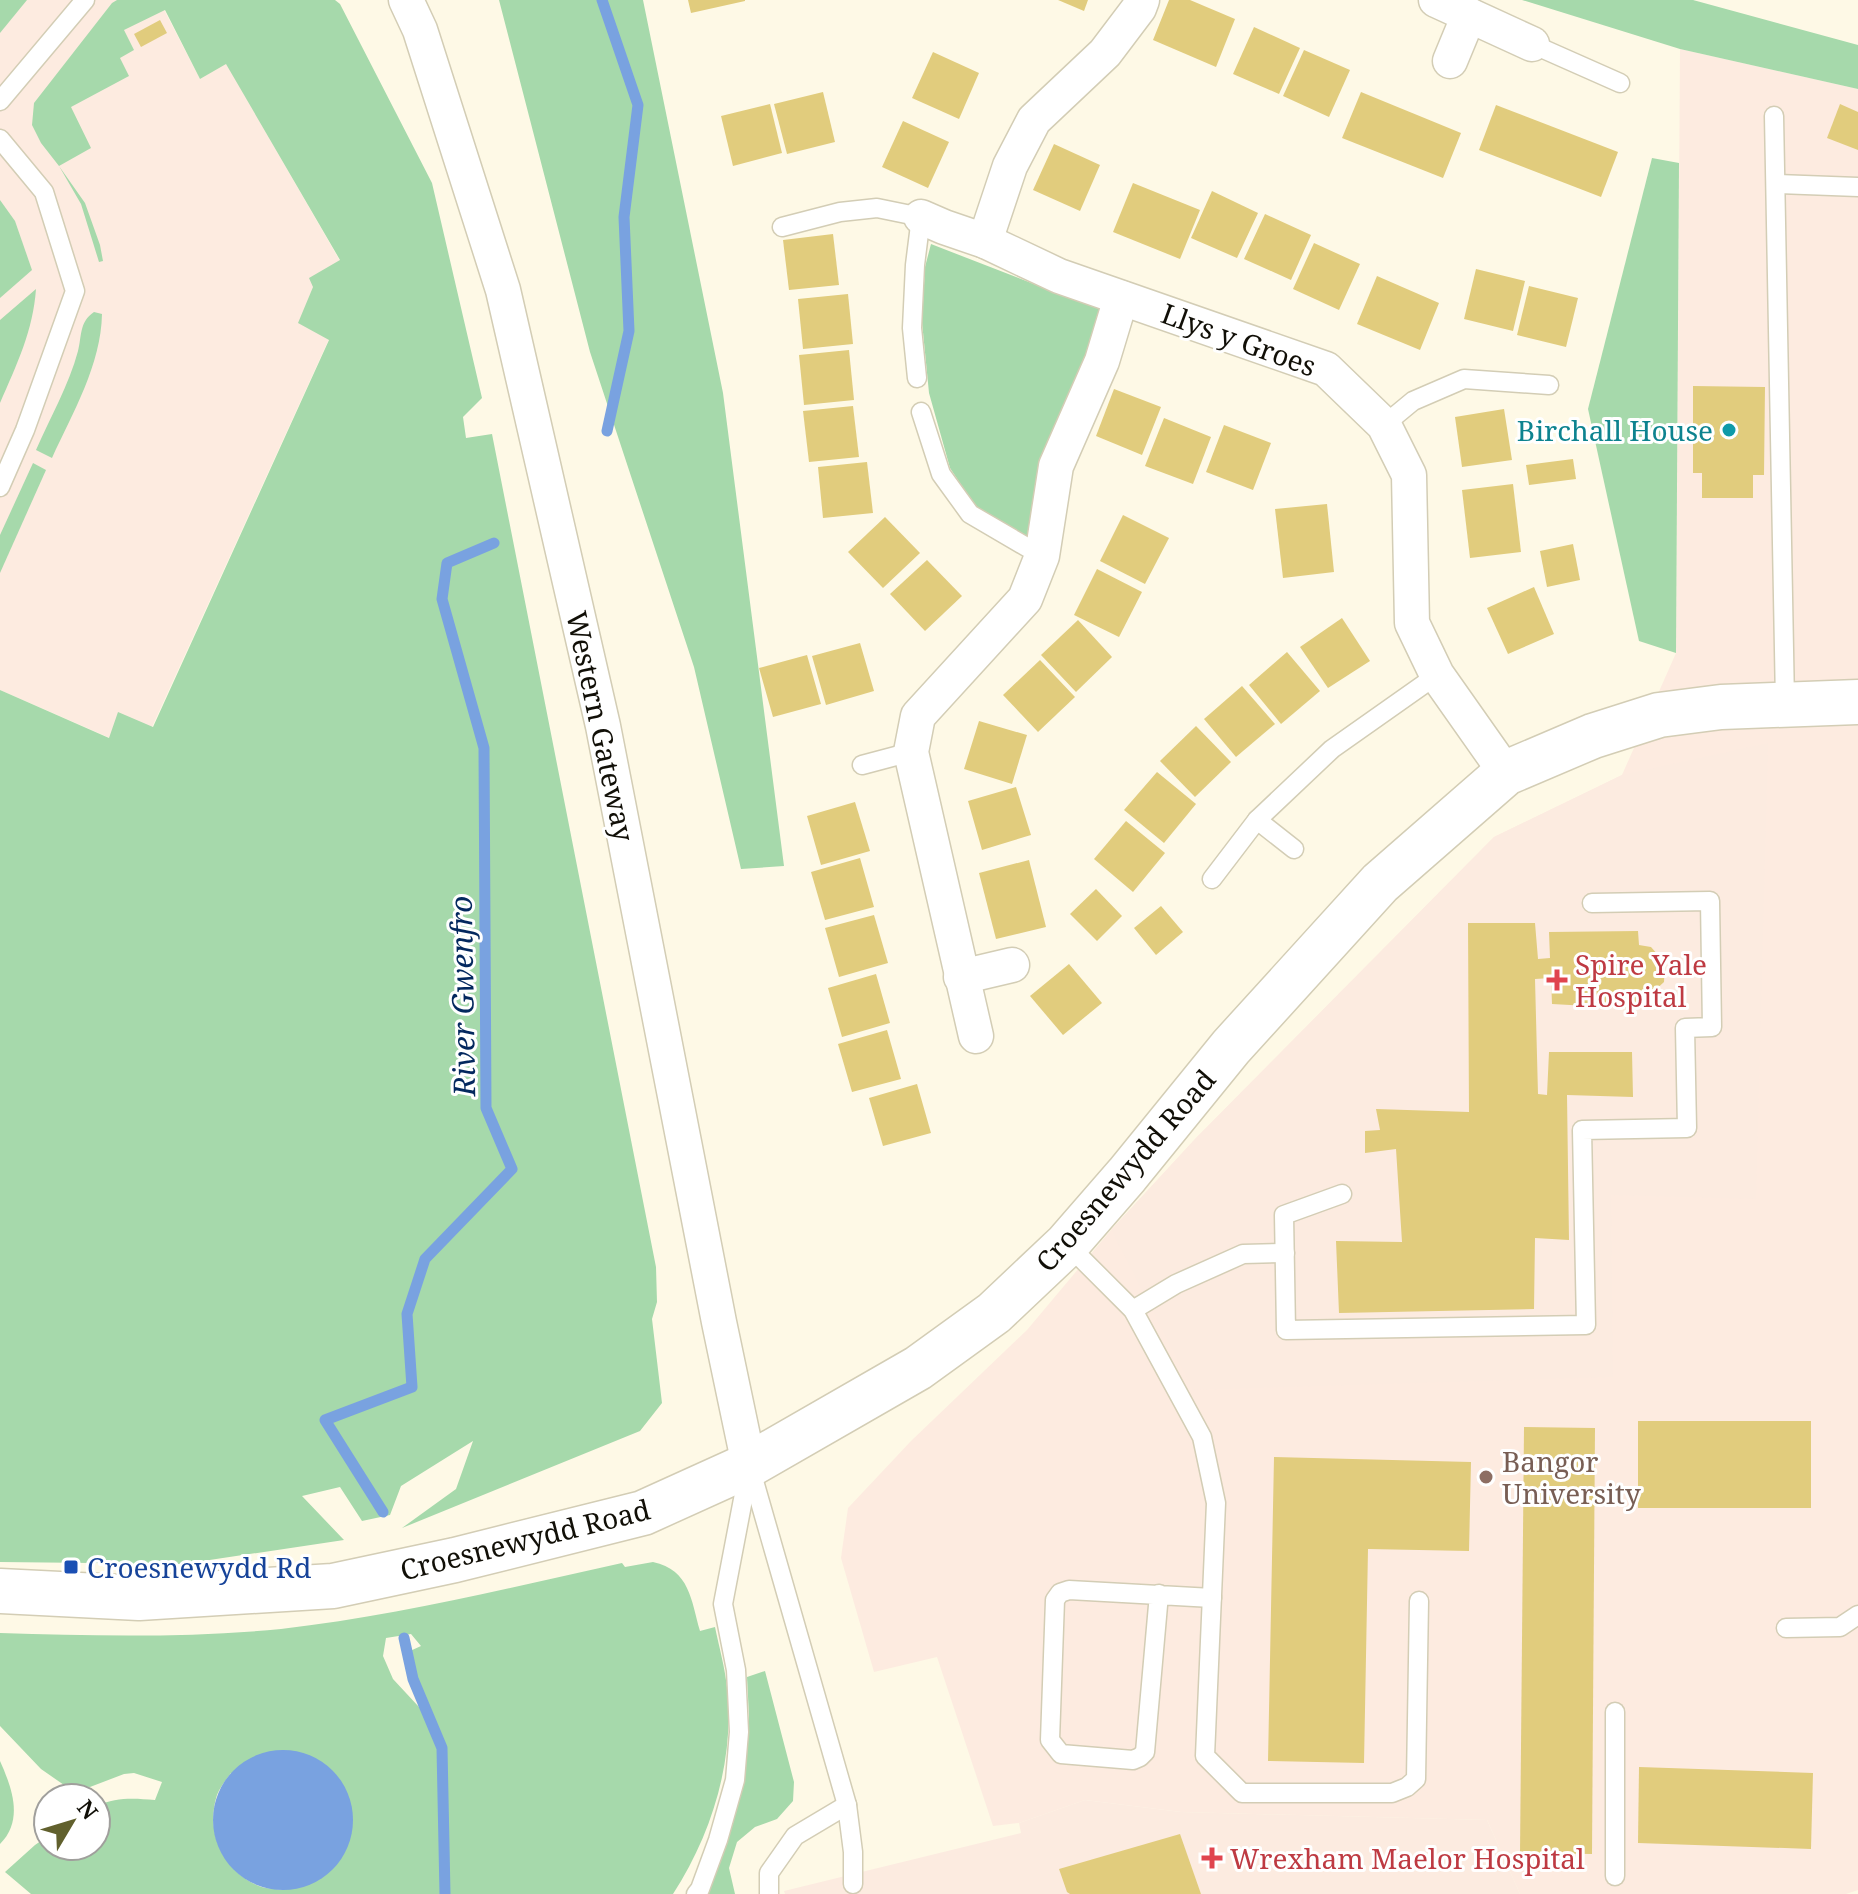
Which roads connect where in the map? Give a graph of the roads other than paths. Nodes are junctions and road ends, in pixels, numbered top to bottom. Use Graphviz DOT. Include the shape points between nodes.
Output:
graph roads {
  1 [pos="85,0"];
  2 [pos="406,0"];
  3 [pos="1142,0"];
  4 [pos="1436,0"];
  5 [pos="1469,15"];
  6 [pos="1532,44"];
  7 [pos="1450,61"];
  8 [pos="1620,83"];
  9 [pos="0,101"];
  10 [pos="1774,116"];
  11 [pos="0,139"];
  12 [pos="1776,184"];
  13 [pos="1858,187"];
  14 [pos="921,217"];
  15 [pos="782,227"];
  16 [pos="985,241"];
  17 [pos="1121,298"];
  18 [pos="917,378"];
  19 [pos="1549,385"];
  20 [pos="921,412"];
  21 [pos="1384,425"];
  22 [pos="0,487"];
  23 [pos="1042,556"];
  24 [pos="1437,675"];
  25 [pos="1858,702"];
  26 [pos="1785,703"];
  27 [pos="911,752"];
  28 [pos="862,765"];
  29 [pos="1506,773"];
  30 [pos="1257,820"];
  31 [pos="1294,849"];
  32 [pos="1212,879"];
  33 [pos="1592,903"];
  34 [pos="1012,965"];
  35 [pos="961,977"];
  36 [pos="976,1036"];
  37 [pos="1342,1194"];
  38 [pos="1067,1244"];
  39 [pos="1285,1253"];
  40 [pos="1133,1310"];
  41 [pos="749,1465"];
  42 [pos="0,1591"];
  43 [pos="1159,1594"];
  44 [pos="1212,1598"];
  45 [pos="1419,1601"];
  46 [pos="1858,1615"];
  47 [pos="1786,1628"];
  48 [pos="1615,1712"];
  49 [pos="847,1805"];
  50 [pos="1615,1876"];
  51 [pos="853,1884"];
  52 [pos="698,1891"];
  53 [pos="769,1894"];
  1 -- 9 [label="lane"];
  2 -- 41 [label="street, Western Gateway" via="503,290 603,726"];
  3 -- 16 [label="street" via="1105,53 1034,120 1010,166"];
  4 -- 5 [label="street"];
  5 -- 6 [label="street"];
  5 -- 7 [label="street"];
  6 -- 8 [label="lane"];
  10 -- 12 [label="lane"];
  11 -- 22 [label="lane" via="44,192 75,291"];
  12 -- 13 [label="lane"];
  12 -- 26 [label="lane"];
  14 -- 15 [label="lane, Llys y Groes" via="877,208"];
  14 -- 16 [label="street, Llys y Groes"];
  14 -- 18 [label="lane" via="912,328"];
  16 -- 17 [label="street, Llys y Groes"];
  17 -- 21 [label="street, Llys y Groes" via="1326,369"];
  17 -- 23 [label="street" via="1102,361 1056,466"];
  19 -- 21 [label="lane" via="1464,379 1413,401"];
  20 -- 23 [label="lane" via="941,474 970,514"];
  21 -- 24 [label="street, Llys y Groes" via="1409,475 1412,623"];
  23 -- 27 [label="street" via="1025,599 918,716"];
  24 -- 29 [label="street, Llys y Groes"];
  24 -- 30 [label="lane" via="1332,749"];
  25 -- 26 [label="street, Croesnewydd Road"];
  26 -- 29 [label="street, Croesnewydd Road" via="1659,715"];
  27 -- 28 [label="lane"];
  27 -- 35 [label="street"];
  29 -- 38 [label="street, Croesnewydd Road" via="1380,883 1231,1047"];
  30 -- 31 [label="lane"];
  30 -- 32 [label="lane"];
  33 -- 39 [label="lane" via="1710,901 1712,1027 1685,1028 1687,1128 1582,1130 1586,1325 1286,1330"];
  34 -- 35 [label="street"];
  35 -- 36 [label="street"];
  37 -- 39 [label="lane" via="1284,1215"];
  38 -- 40 [label="lane"];
  38 -- 41 [label="street, Croesnewydd Road" via="994,1313 918,1368"];
  39 -- 40 [label="lane" via="1243,1254"];
  40 -- 44 [label="lane" via="1202,1437 1216,1503"];
  41 -- 42 [label="street, Croesnewydd Road" via="643,1513 333,1586 139,1598"];
  41 -- 49 [label="lane"];
  41 -- 52 [label="lane" via="723,1604 736,1670 735,1780"];
  43 -- 43 [label="lane" via="1069,1590 1055,1600 1050,1740 1061,1754 1133,1760 1145,1752"];
  43 -- 44 [label="lane"];
  44 -- 45 [label="lane" via="1205,1756 1242,1793 1392,1793 1416,1779"];
  46 -- 47 [label="lane" via="1840,1627"];
  48 -- 50 [label="lane"];
  49 -- 51 [label="lane"];
  49 -- 53 [label="lane" via="795,1836 769,1873"];
}
